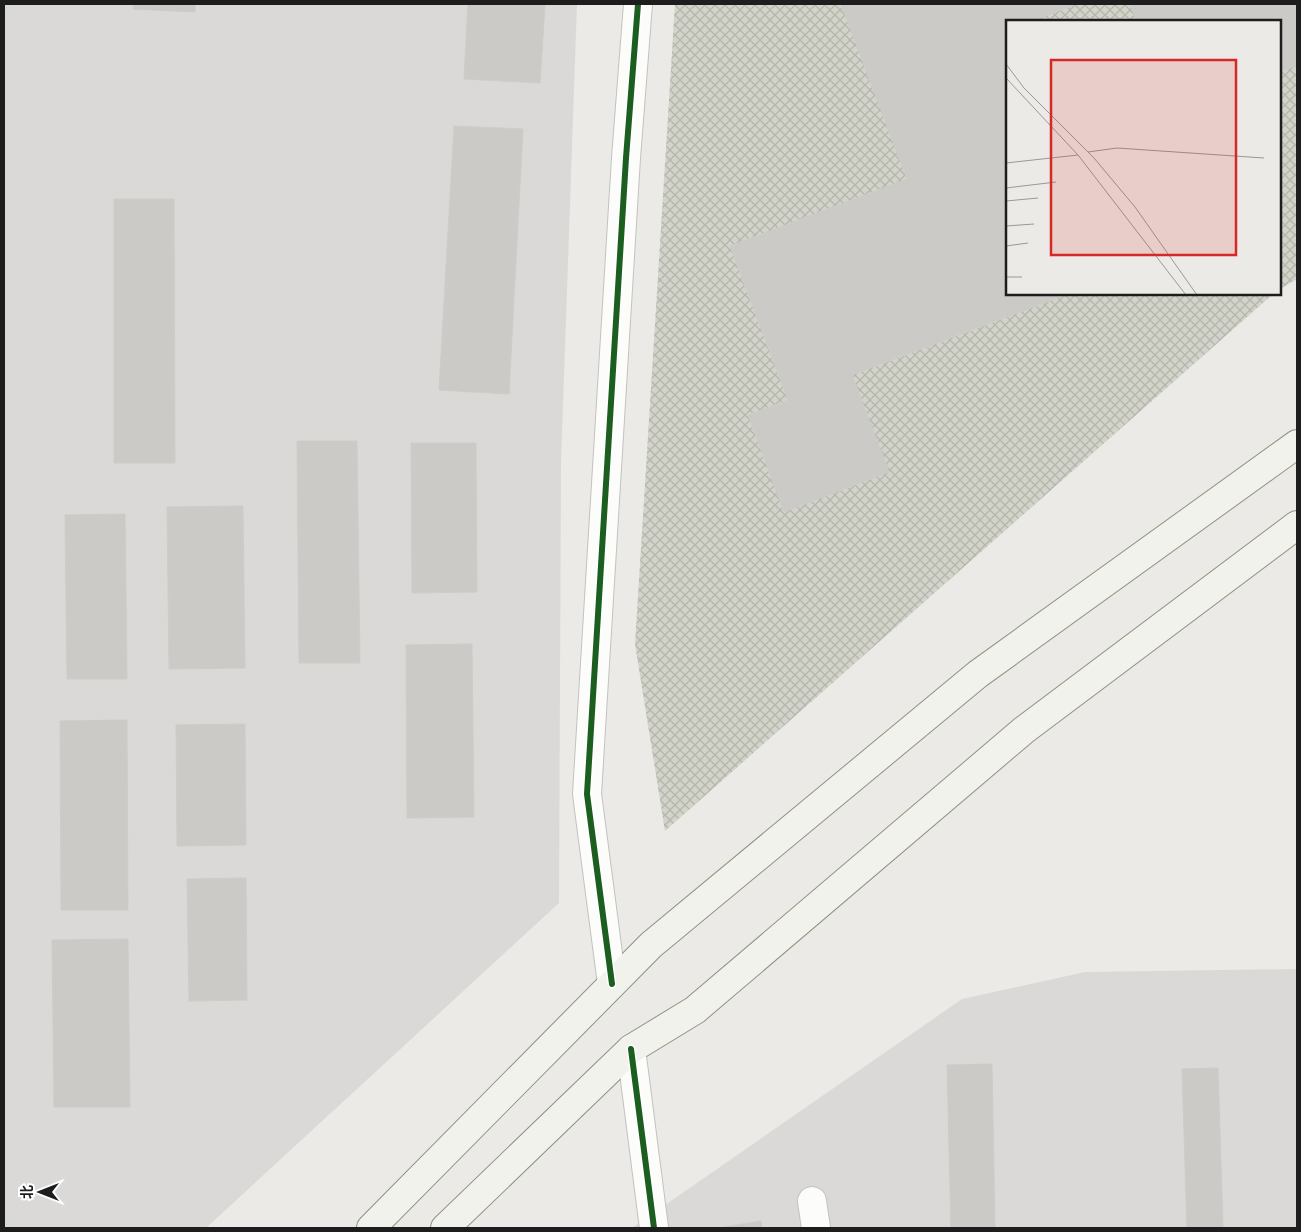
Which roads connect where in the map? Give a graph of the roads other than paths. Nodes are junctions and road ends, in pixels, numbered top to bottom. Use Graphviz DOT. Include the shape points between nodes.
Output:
graph roads {
  1 [pos="638,4"];
  2 [pos="1297,444"];
  3 [pos="1297,525"];
  4 [pos="612,984"];
  5 [pos="631,1049"];
  6 [pos="812,1201"];
  7 [pos="371,1228"];
  8 [pos="446,1228"];
  9 [pos="654,1228"];
  10 [pos="816,1228"];
  1 -- 4 [label="street" via="587,794"];
  2 -- 4 [label="main road" via="978,674 651,945"];
  3 -- 5 [label="main road" via="1024,730 695,1010"];
  4 -- 7 [label="main road"];
  5 -- 8 [label="main road"];
  5 -- 9 [label="street"];
  6 -- 10 [label="street"];
}
